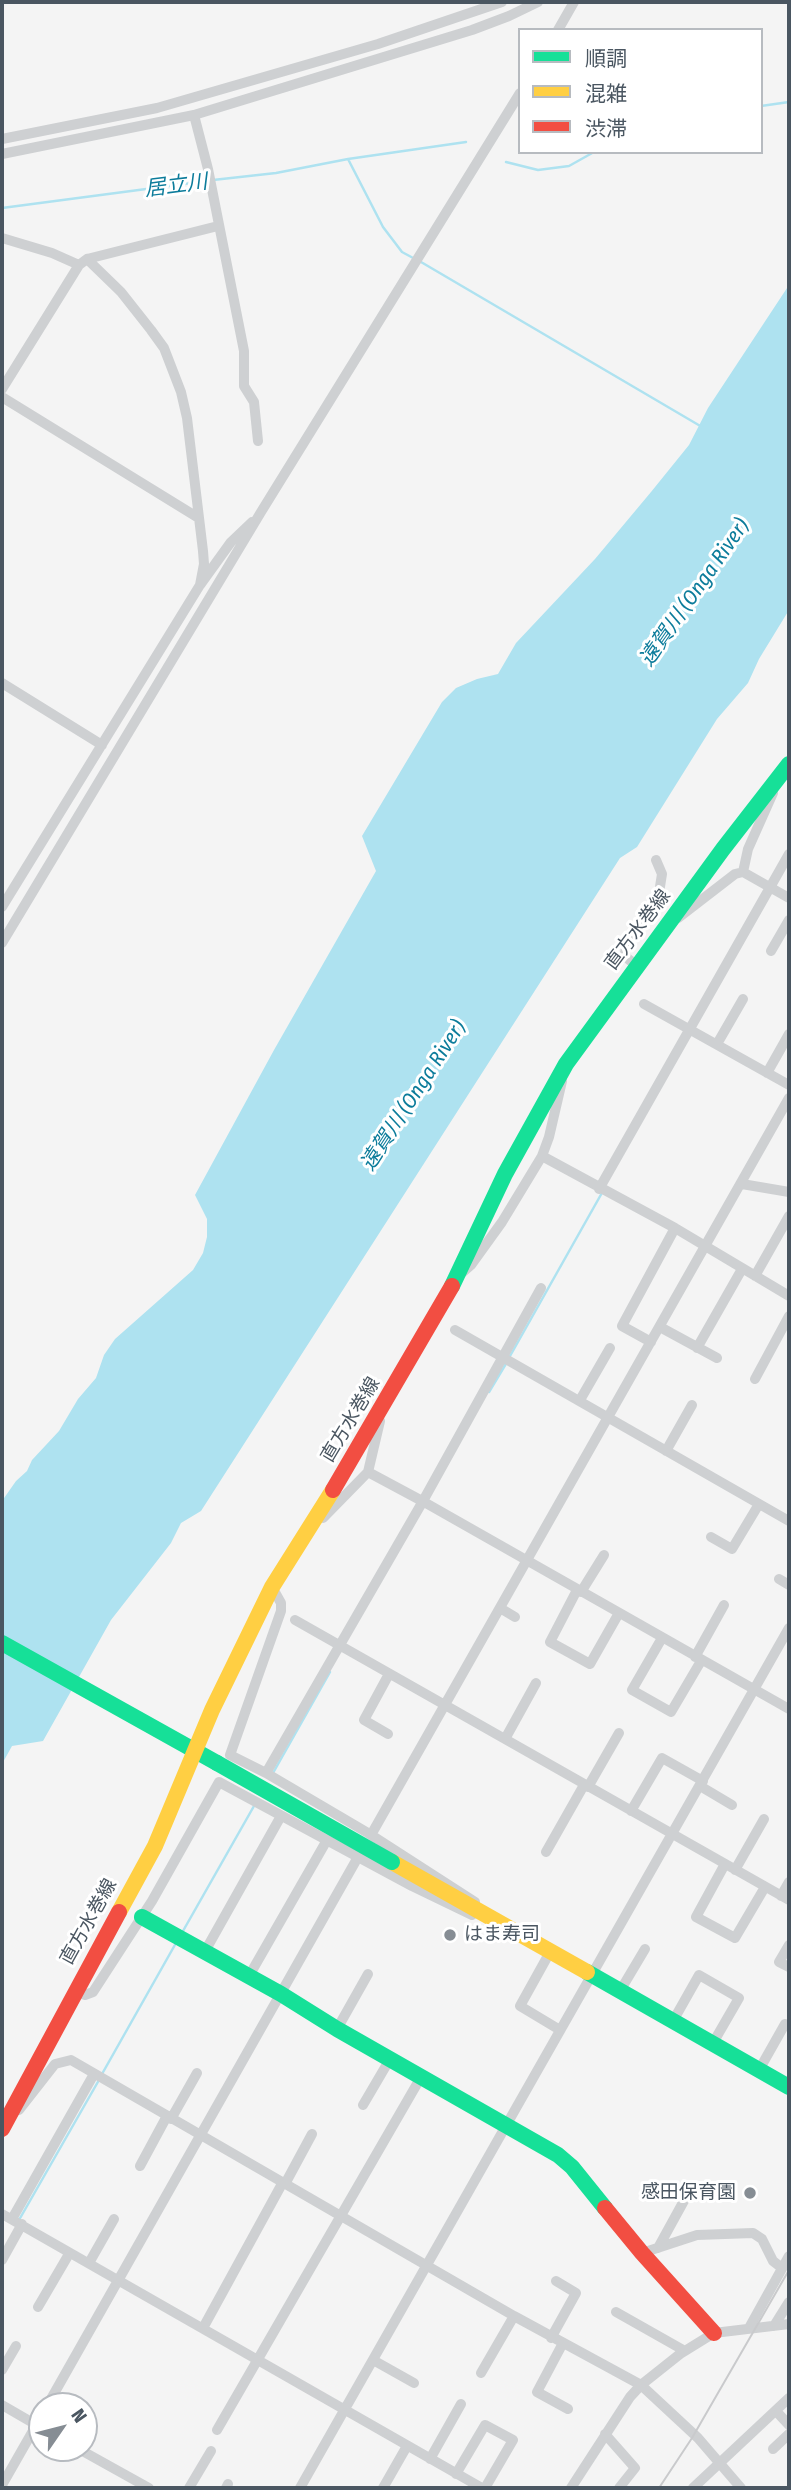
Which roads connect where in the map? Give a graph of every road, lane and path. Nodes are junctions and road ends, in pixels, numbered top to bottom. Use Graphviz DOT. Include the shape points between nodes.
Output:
graph roads {
  1 [pos="502,2"];
  2 [pos="538,2"];
  3 [pos="574,2"];
  4 [pos="559,28"];
  5 [pos="518,96"];
  6 [pos="157,107"];
  7 [pos="194,115"];
  8 [pos="2,139"];
  9 [pos="2,154"];
  10 [pos="218,226"];
  11 [pos="2,238"];
  12 [pos="83,262"];
  13 [pos="2,389"];
  14 [pos="2,397"];
  15 [pos="258,441"];
  16 [pos="261,512"];
  17 [pos="197,517"];
  18 [pos="200,585"];
  19 [pos="2,683"];
  20 [pos="102,745"];
  21 [pos="784,771"];
  22 [pos="789,854"];
  23 [pos="656,860"];
  24 [pos="743,872"];
  25 [pos="769,887"];
  26 [pos="789,898"];
  27 [pos="2,907"];
  28 [pos="789,920"];
  29 [pos="669,924"];
  30 [pos="2,943"];
  31 [pos="771,951"];
  32 [pos="637,966"];
  33 [pos="743,999"];
  34 [pos="644,1004"];
  35 [pos="692,1031"];
  36 [pos="789,1034"];
  37 [pos="717,1044"];
  38 [pos="566,1065"];
  39 [pos="766,1073"];
  40 [pos="789,1086"];
  41 [pos="789,1098"];
  42 [pos="785,1115"];
  43 [pos="542,1156"];
  44 [pos="742,1184"];
  45 [pos="602,1190"];
  46 [pos="789,1192"];
  47 [pos="789,1216"];
  48 [pos="675,1228"];
  49 [pos="703,1245"];
  50 [pos="742,1269"];
  51 [pos="755,1276"];
  52 [pos="457,1277"];
  53 [pos="541,1288"];
  54 [pos="789,1296"];
  55 [pos="789,1316"];
  56 [pos="660,1327"];
  57 [pos="455,1330"];
  58 [pos="648,1341"];
  59 [pos="610,1348"];
  60 [pos="697,1348"];
  61 [pos="717,1358"];
  62 [pos="506,1359"];
  63 [pos="755,1379"];
  64 [pos="580,1400"];
  65 [pos="692,1405"];
  66 [pos="383,1408"];
  67 [pos="606,1415"];
  68 [pos="666,1451"];
  69 [pos="368,1472"];
  70 [pos="425,1502"];
  71 [pos="759,1504"];
  72 [pos="789,1521"];
  73 [pos="305,1536"];
  74 [pos="711,1537"];
  75 [pos="604,1555"];
  76 [pos="524,1559"];
  77 [pos="272,1587"];
  78 [pos="579,1591"];
  79 [pos="724,1605"];
  80 [pos="500,1608"];
  81 [pos="619,1613"];
  82 [pos="515,1617"];
  83 [pos="295,1620"];
  84 [pos="789,1628"];
  85 [pos="662,1638"];
  86 [pos="2,1643"];
  87 [pos="342,1647"];
  88 [pos="698,1659"];
  89 [pos="389,1674"];
  90 [pos="536,1683"];
  91 [pos="755,1689"];
  92 [pos="442,1704"];
  93 [pos="789,1709"];
  94 [pos="619,1733"];
  95 [pos="388,1734"];
  96 [pos="505,1740"];
  97 [pos="190,1748"];
  98 [pos="269,1775"];
  99 [pos="701,1783"];
  100 [pos="586,1786"];
  101 [pos="732,1805"];
  102 [pos="631,1811"];
  103 [pos="281,1816"];
  104 [pos="764,1819"];
  105 [pos="368,1833"];
  106 [pos="671,1834"];
  107 [pos="327,1840"];
  108 [pos="546,1852"];
  109 [pos="355,1855"];
  110 [pos="730,1867"];
  111 [pos="789,1882"];
  112 [pos="765,1887"];
  113 [pos="785,1898"];
  114 [pos="142,1917"];
  115 [pos="500,1924"];
  116 [pos="789,1945"];
  117 [pos="645,1949"];
  118 [pos="550,1952"];
  119 [pos="204,1953"];
  120 [pos="789,1967"];
  121 [pos="368,1974"];
  122 [pos="592,1975"];
  123 [pos="249,1976"];
  124 [pos="620,1991"];
  125 [pos="74,1992"];
  126 [pos="278,1992"];
  127 [pos="673,2021"];
  128 [pos="785,2024"];
  129 [pos="337,2029"];
  130 [pos="560,2030"];
  131 [pos="713,2043"];
  132 [pos="390,2059"];
  133 [pos="759,2070"];
  134 [pos="197,2073"];
  135 [pos="98,2076"];
  136 [pos="421,2077"];
  137 [pos="789,2087"];
  138 [pos="363,2105"];
  139 [pos="169,2118"];
  140 [pos="5,2124"];
  141 [pos="506,2126"];
  142 [pos="198,2133"];
  143 [pos="312,2134"];
  144 [pos="140,2166"];
  145 [pos="284,2183"];
  146 [pos="691,2188"];
  147 [pos="339,2217"];
  148 [pos="114,2219"];
  149 [pos="14,2220"];
  150 [pos="658,2248"];
  151 [pos="642,2253"];
  152 [pos="69,2254"];
  153 [pos="789,2256"];
  154 [pos="2,2260"];
  155 [pos="89,2263"];
  156 [pos="425,2266"];
  157 [pos="782,2269"];
  158 [pos="116,2278"];
  159 [pos="556,2281"];
  160 [pos="789,2302"];
  161 [pos="38,2307"];
  162 [pos="616,2312"];
  163 [pos="514,2316"];
  164 [pos="789,2324"];
  165 [pos="774,2326"];
  166 [pos="203,2328"];
  167 [pos="749,2328"];
  168 [pos="713,2333"];
  169 [pos="551,2338"];
  170 [pos="564,2343"];
  171 [pos="16,2346"];
  172 [pos="685,2351"];
  173 [pos="373,2360"];
  174 [pos="257,2361"];
  175 [pos="2,2370"];
  176 [pos="481,2373"];
  177 [pos="414,2383"];
  178 [pos="641,2385"];
  179 [pos="55,2392"];
  180 [pos="789,2398"];
  181 [pos="461,2404"];
  182 [pos="2,2405"];
  183 [pos="568,2409"];
  184 [pos="345,2410"];
  185 [pos="776,2411"];
  186 [pos="28,2418"];
  187 [pos="789,2425"];
  188 [pos="217,2430"];
  189 [pos="605,2434"];
  190 [pos="789,2434"];
  191 [pos="28,2438"];
  192 [pos="407,2446"];
  193 [pos="773,2449"];
  194 [pos="211,2451"];
  195 [pos="430,2459"];
  196 [pos="98,2460"];
  197 [pos="719,2464"];
  198 [pos="456,2474"];
  199 [pos="2,2485"];
  200 [pos="149,2488"];
  201 [pos="189,2488"];
  202 [pos="300,2488"];
  203 [pos="383,2488"];
  204 [pos="484,2488"];
  205 [pos="571,2488"];
  206 [pos="619,2488"];
  207 [pos="693,2488"];
  208 [pos="741,2488"];
  1 -- 6 [label="street" via="378,44"];
  2 -- 7 [label="street" via="472,30"];
  3 -- 4 [label="street"];
  5 -- 16 [label="street"];
  6 -- 7 [label="street"];
  6 -- 8 [label="street"];
  7 -- 9 [label="street"];
  7 -- 10 [label="street"];
  10 -- 12 [label="street"];
  10 -- 15 [label="street" via="244,351 244,386 254,402"];
  11 -- 12 [label="street"];
  12 -- 13 [label="street"];
  12 -- 17 [label="street" via="137,310 164,348 187,418"];
  14 -- 17 [label="street"];
  16 -- 18 [label="street" via="230,542"];
  16 -- 30 [label="street"];
  17 -- 18 [label="street" via="204,564"];
  18 -- 20 [label="street"];
  19 -- 20 [label="street"];
  20 -- 27 [label="street"];
  21 -- 24 [label="street" via="748,849"];
  21 -- 29 [label="street, 直方水巻線"];
  22 -- 25 [label="street"];
  23 -- 32 [label="street" via="663,874 659,892 626,943 627,958"];
  24 -- 25 [label="street"];
  24 -- 29 [label="street"];
  25 -- 26 [label="street"];
  25 -- 35 [label="street"];
  28 -- 31 [label="street"];
  29 -- 32 [label="street, 直方水巻線"];
  32 -- 38 [label="street, 直方水巻線"];
  33 -- 37 [label="street"];
  34 -- 35 [label="street"];
  35 -- 37 [label="street"];
  35 -- 45 [label="street"];
  36 -- 39 [label="street"];
  37 -- 39 [label="street"];
  38 -- 43 [label="street"];
  38 -- 52 [label="street, 直方水巻線" via="505,1174"];
  39 -- 40 [label="street"];
  41 -- 42 [label="street"];
  42 -- 44 [label="street"];
  43 -- 45 [label="street"];
  43 -- 52 [label="street" via="502,1222"];
  44 -- 46 [label="street"];
  44 -- 49 [label="street"];
  45 -- 48 [label="street"];
  47 -- 51 [label="street"];
  48 -- 49 [label="street"];
  48 -- 58 [label="street" via="622,1326"];
  49 -- 50 [label="street"];
  49 -- 56 [label="street"];
  50 -- 51 [label="street"];
  50 -- 60 [label="street"];
  51 -- 54 [label="street"];
  52 -- 66 [label="street, 直方水巻線"];
  53 -- 62 [label="street"];
  55 -- 63 [label="street"];
  56 -- 58 [label="street"];
  56 -- 60 [label="street"];
  57 -- 62 [label="street"];
  58 -- 67 [label="street"];
  59 -- 64 [label="street"];
  60 -- 61 [label="street"];
  62 -- 64 [label="street"];
  62 -- 70 [label="street"];
  64 -- 67 [label="street"];
  65 -- 68 [label="street"];
  66 -- 69 [label="street"];
  66 -- 73 [label="street, 直方水巻線"];
  67 -- 68 [label="street"];
  67 -- 76 [label="street"];
  68 -- 71 [label="street"];
  69 -- 70 [label="street"];
  69 -- 73 [label="street"];
  70 -- 76 [label="street"];
  70 -- 87 [label="street"];
  71 -- 72 [label="street"];
  71 -- 74 [label="street" via="732,1549"];
  73 -- 77 [label="street, 直方水巻線"];
  75 -- 78 [label="street"];
  76 -- 78 [label="street"];
  76 -- 80 [label="street"];
  77 -- 97 [label="street, 直方水巻線"];
  77 -- 98 [label="street" via="281,1612 230,1755"];
  78 -- 81 [label="street"];
  78 -- 81 [label="street" via="550,1642 590,1664"];
  79 -- 88 [label="street"];
  80 -- 82 [label="street"];
  80 -- 92 [label="street"];
  81 -- 85 [label="street"];
  83 -- 87 [label="street"];
  84 -- 91 [label="street"];
  85 -- 88 [label="street"];
  85 -- 88 [label="street" via="632,1690 671,1712"];
  86 -- 97 [label="street"];
  87 -- 89 [label="street"];
  87 -- 98 [label="street"];
  88 -- 91 [label="street"];
  89 -- 92 [label="street"];
  89 -- 95 [label="street" via="364,1720"];
  90 -- 96 [label="street"];
  91 -- 93 [label="street"];
  91 -- 99 [label="street"];
  92 -- 96 [label="street"];
  92 -- 105 [label="street"];
  94 -- 100 [label="street"];
  96 -- 100 [label="street"];
  97 -- 115 [label="street, bridge"];
  97 -- 125 [label="street, 直方水巻線" via="155,1846"];
  98 -- 105 [label="street"];
  99 -- 101 [label="street"];
  99 -- 102 [label="street" via="662,1758"];
  99 -- 106 [label="street"];
  100 -- 102 [label="street"];
  100 -- 108 [label="street"];
  102 -- 106 [label="street"];
  103 -- 107 [label="street"];
  103 -- 114 [label="street" via="219,1782"];
  103 -- 119 [label="street"];
  104 -- 110 [label="street"];
  105 -- 115 [label="street" via="450,1884"];
  106 -- 110 [label="street"];
  106 -- 122 [label="street"];
  107 -- 109 [label="street"];
  107 -- 123 [label="street"];
  109 -- 115 [label="street" via="469,1914"];
  109 -- 126 [label="street"];
  110 -- 112 [label="street"];
  110 -- 112 [label="street" via="696,1917 736,1938"];
  111 -- 113 [label="street"];
  112 -- 113 [label="street"];
  114 -- 119 [label="street"];
  114 -- 125 [label="street" via="93,1992"];
  115 -- 118 [label="street"];
  116 -- 120 [label="street" via="779,1962"];
  117 -- 124 [label="street"];
  118 -- 122 [label="street"];
  118 -- 130 [label="street" via="520,2006"];
  119 -- 123 [label="street"];
  121 -- 129 [label="street"];
  122 -- 124 [label="street"];
  122 -- 130 [label="street"];
  123 -- 126 [label="street"];
  124 -- 127 [label="street"];
  125 -- 140 [label="street, 直方水巻線"];
  126 -- 129 [label="street"];
  126 -- 142 [label="street"];
  127 -- 131 [label="street"];
  127 -- 131 [label="street" via="699,1975 739,1998"];
  128 -- 133 [label="street"];
  129 -- 132 [label="street"];
  130 -- 141 [label="street"];
  131 -- 133 [label="street"];
  132 -- 136 [label="street"];
  132 -- 138 [label="street"];
  133 -- 137 [label="street"];
  134 -- 139 [label="street"];
  135 -- 139 [label="street"];
  135 -- 140 [label="street" via="71,2060 55,2064"];
  135 -- 149 [label="street"];
  136 -- 141 [label="street"];
  136 -- 147 [label="street"];
  139 -- 142 [label="street"];
  139 -- 144 [label="street"];
  141 -- 151 [label="street" via="572,2167"];
  141 -- 156 [label="street"];
  142 -- 145 [label="street"];
  142 -- 158 [label="street"];
  143 -- 145 [label="street"];
  145 -- 147 [label="street"];
  145 -- 166 [label="street"];
  146 -- 150 [label="street"];
  147 -- 156 [label="street"];
  147 -- 174 [label="street"];
  148 -- 155 [label="street"];
  149 -- 152 [label="street"];
  149 -- 154 [label="street"];
  150 -- 151 [label="street"];
  150 -- 157 [label="street" via="697,2235 752,2233 762,2239"];
  151 -- 168 [label="street"];
  152 -- 155 [label="street"];
  152 -- 161 [label="street"];
  153 -- 157 [label="street"];
  155 -- 158 [label="street"];
  156 -- 163 [label="street"];
  156 -- 173 [label="street"];
  157 -- 167 [label="street"];
  158 -- 166 [label="street"];
  158 -- 179 [label="street"];
  159 -- 169 [label="street" via="576,2293"];
  160 -- 165 [label="street"];
  162 -- 172 [label="street"];
  163 -- 169 [label="street"];
  163 -- 176 [label="street"];
  164 -- 165 [label="street"];
  165 -- 167 [label="street"];
  166 -- 174 [label="street"];
  167 -- 168 [label="street"];
  168 -- 172 [label="street"];
  169 -- 170 [label="street"];
  170 -- 178 [label="street"];
  170 -- 183 [label="street" via="537,2392"];
  171 -- 175 [label="street"];
  172 -- 178 [label="street"];
  173 -- 177 [label="street"];
  173 -- 184 [label="street"];
  174 -- 184 [label="street"];
  174 -- 188 [label="street"];
  178 -- 189 [label="street"];
  178 -- 197 [label="street"];
  180 -- 185 [label="street"];
  181 -- 195 [label="street"];
  182 -- 186 [label="street"];
  184 -- 192 [label="street"];
  184 -- 202 [label="street"];
  185 -- 187 [label="street"];
  185 -- 197 [label="street"];
  189 -- 205 [label="street"];
  189 -- 206 [label="street" via="635,2468"];
  190 -- 193 [label="street"];
  191 -- 199 [label="street"];
  192 -- 195 [label="street"];
  192 -- 203 [label="street"];
  194 -- 201 [label="street"];
  195 -- 198 [label="street"];
  196 -- 200 [label="street"];
  197 -- 207 [label="street"];
  197 -- 208 [label="street"];
  198 -- 204 [label="street"];
  198 -- 204 [label="street" via="485,2425 513,2440"];
}
